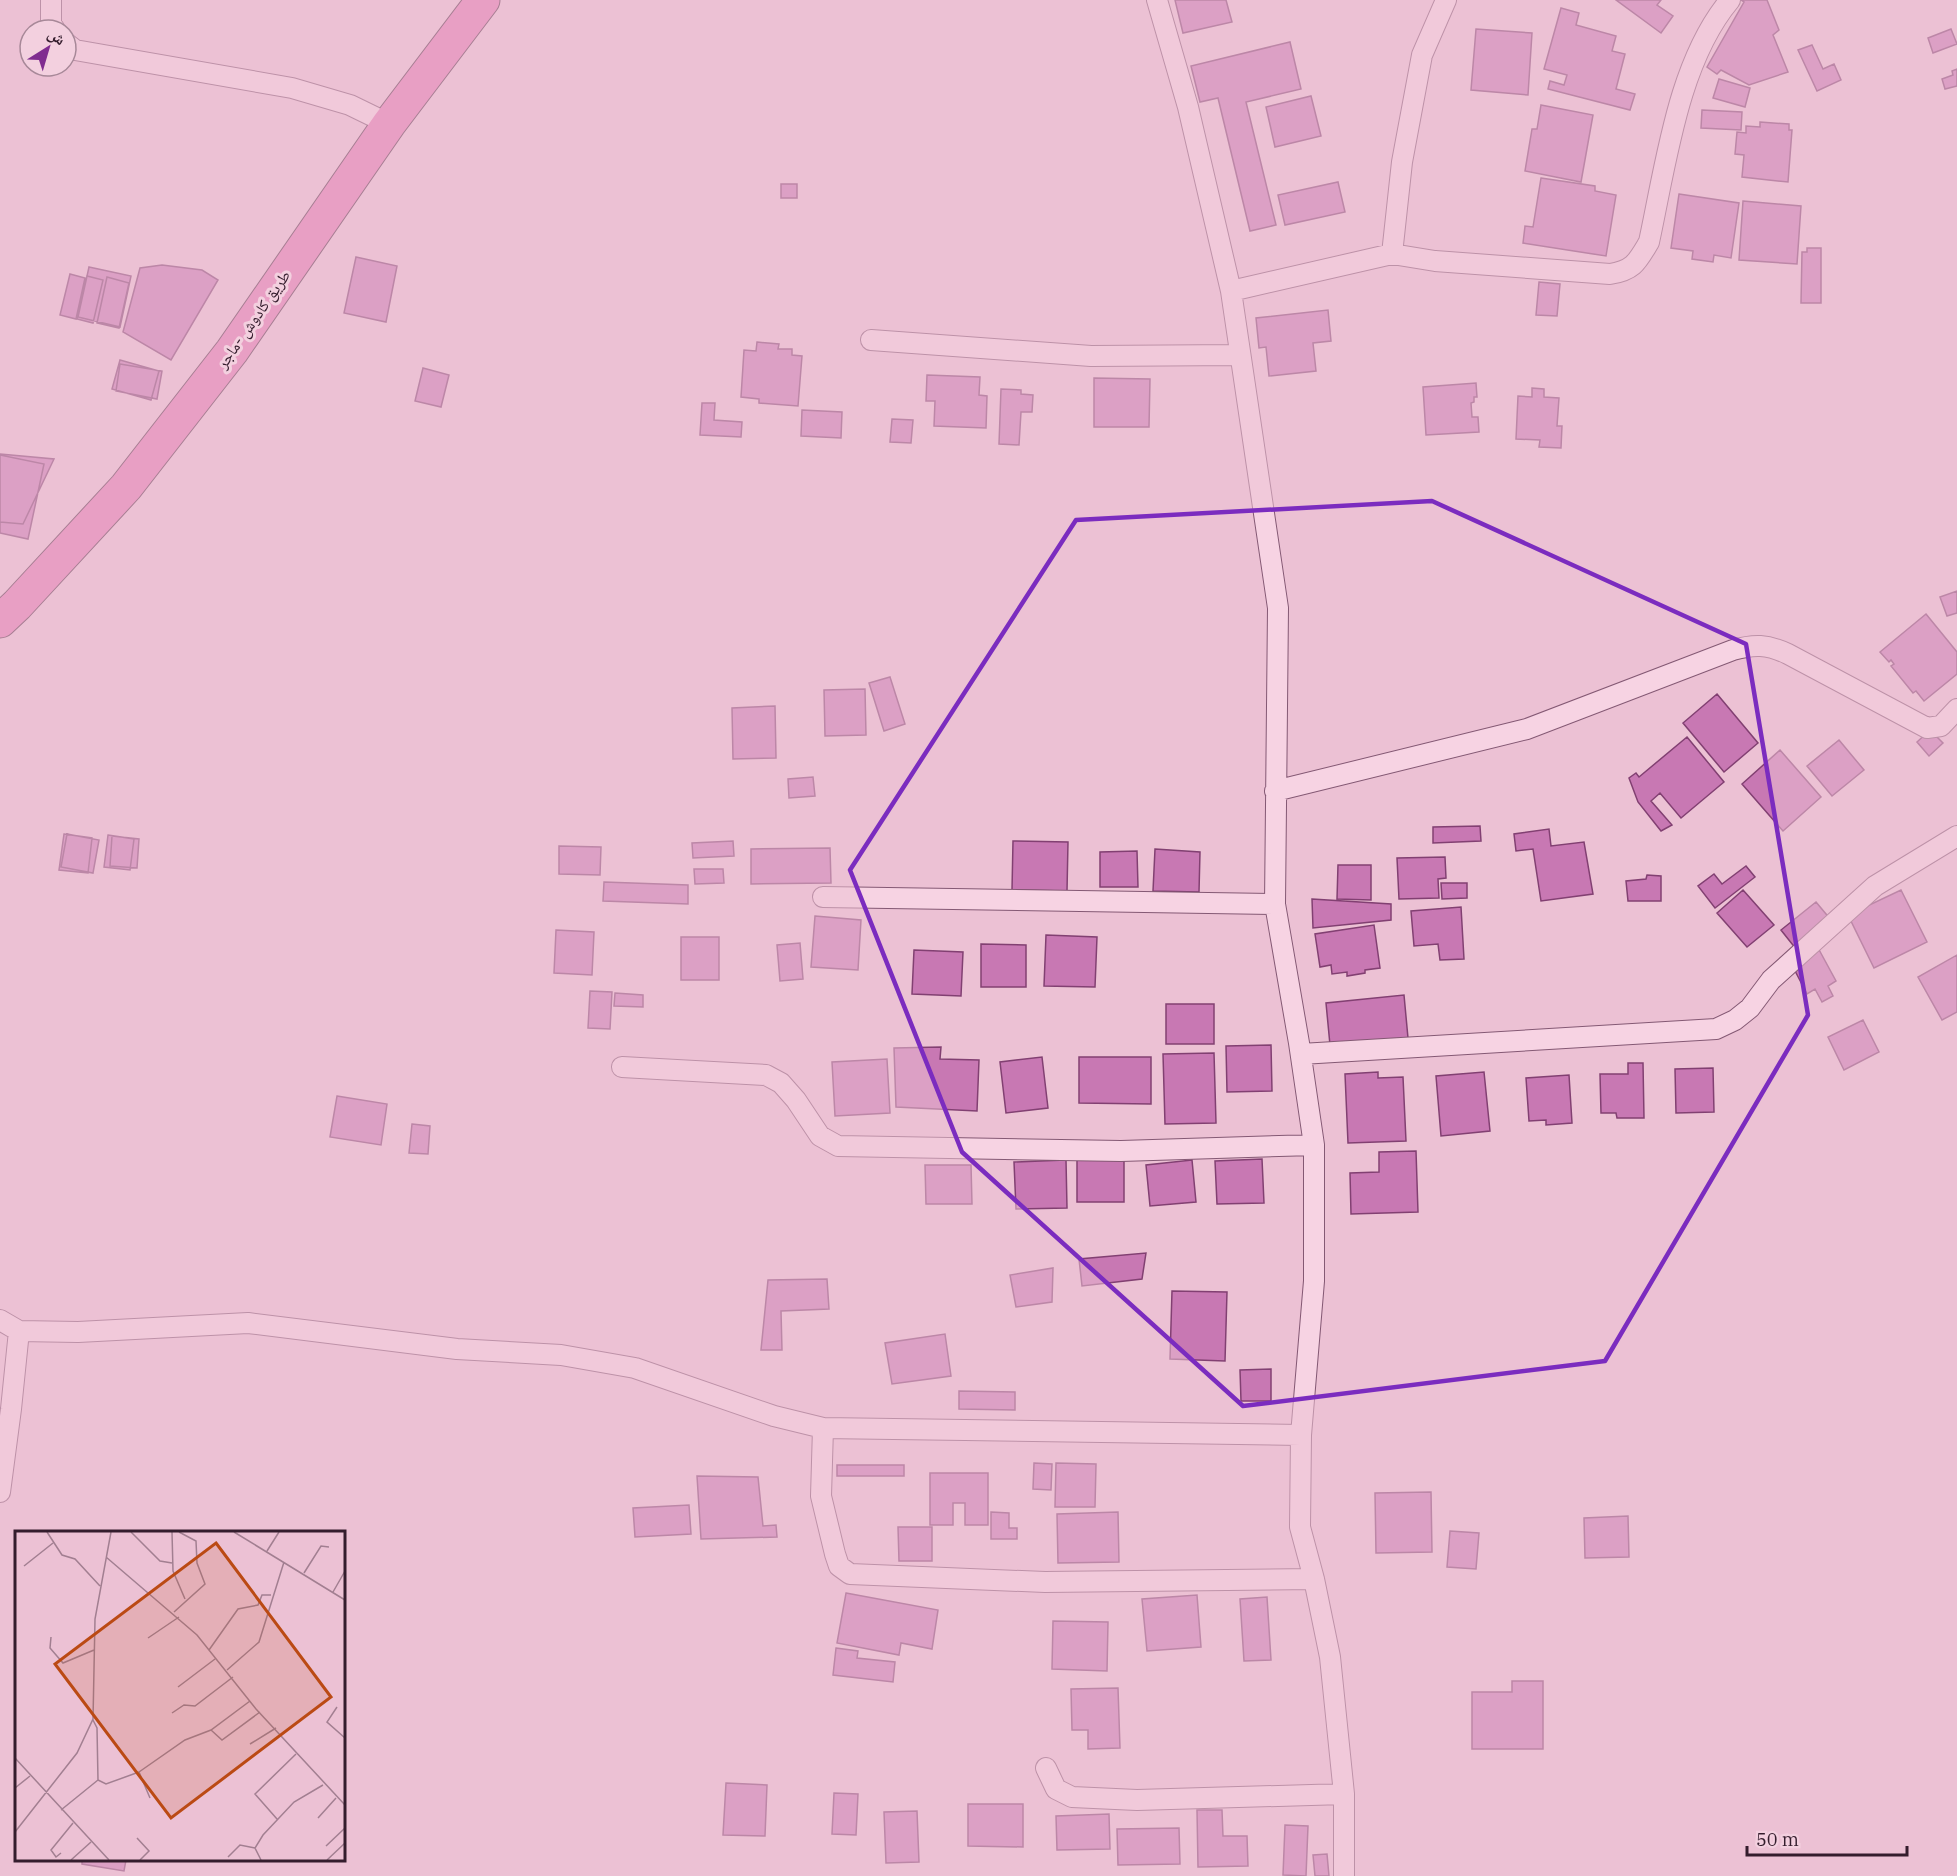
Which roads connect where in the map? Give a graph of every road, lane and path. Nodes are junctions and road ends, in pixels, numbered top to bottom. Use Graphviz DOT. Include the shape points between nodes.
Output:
graph roads {
  1 [pos="51,0"];
  2 [pos="483,0"];
  3 [pos="1157,0"];
  4 [pos="1446,0"];
  5 [pos="1730,0"];
  6 [pos="51,18"];
  7 [pos="78,51"];
  8 [pos="389,124"];
  9 [pos="1392,254"];
  10 [pos="1231,291"];
  11 [pos="871,340"];
  12 [pos="1240,355"];
  13 [pos="0,621"];
  14 [pos="1957,710"];
  15 [pos="1275,791"];
  16 [pos="1957,836"];
  17 [pos="824,897"];
  18 [pos="1275,904"];
  19 [pos="1301,1054"];
  20 [pos="622,1068"];
  21 [pos="1314,1145"];
  22 [pos="0,1320"];
  23 [pos="19,1331"];
  24 [pos="823,1428"];
  25 [pos="1301,1436"];
  26 [pos="0,1492"];
  27 [pos="1314,1579"];
  28 [pos="1046,1768"];
  29 [pos="1344,1794"];
  30 [pos="1344,1876"];
  1 -- 6 [label="street"];
  2 -- 8 [label="highway, طريق كادوش -ماجر"];
  3 -- 10 [label="street" via="1188,107"];
  4 -- 9 [label="street" via="1422,55 1402,162"];
  5 -- 9 [label="street" via="1701,44 1680,102 1649,242 1638,261 1624,272 1435,261"];
  7 -- 8 [label="street" via="292,88 350,105"];
  8 -- 13 [label="highway, طريق كادوش -ماجر" via="232,351 126,487"];
  9 -- 10 [label="street"];
  10 -- 12 [label="street"];
  11 -- 12 [label="street" via="1091,356"];
  12 -- 15 [label="street" via="1278,608"];
  14 -- 15 [label="street" via="1941,726 1927,728 1771,646 1748,646 1527,729"];
  15 -- 18 [label="street"];
  16 -- 19 [label="street" via="1875,886 1771,980 1750,1008 1716,1029"];
  17 -- 18 [label="street"];
  18 -- 19 [label="street"];
  19 -- 21 [label="street"];
  20 -- 21 [label="street" via="766,1075 789,1092 820,1136 838,1146 1120,1151"];
  21 -- 25 [label="street" via="1314,1281"];
  22 -- 23 [label="street"];
  23 -- 24 [label="street" via="78,1332 248,1323 457,1349 561,1355 635,1368 774,1416"];
  23 -- 26 [label="street"];
  24 -- 25 [label="street"];
  24 -- 27 [label="street" via="822,1496 839,1566 850,1574 1045,1582"];
  25 -- 27 [label="street" via="1300,1527"];
  27 -- 29 [label="street" via="1330,1657"];
  28 -- 29 [label="street" via="1056,1789 1072,1797 1137,1800"];
  29 -- 30 [label="street"];
}
